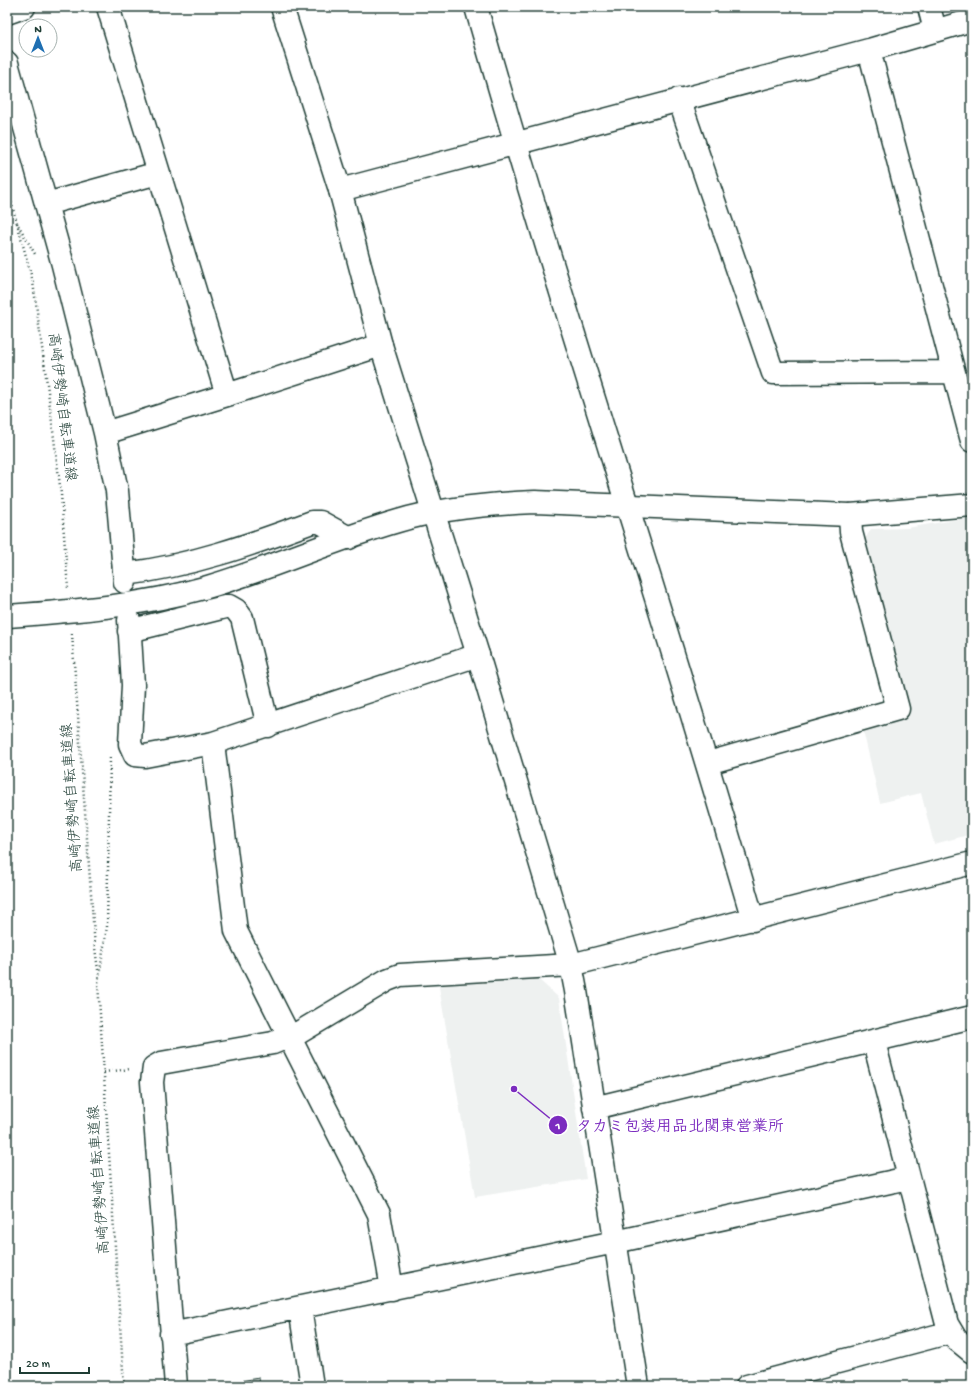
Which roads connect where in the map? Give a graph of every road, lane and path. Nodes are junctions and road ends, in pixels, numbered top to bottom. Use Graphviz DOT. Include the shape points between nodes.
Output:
graph roads {
  1 [pos="24,7"];
  2 [pos="108,7"];
  3 [pos="282,7"];
  4 [pos="476,7"];
  5 [pos="929,7"];
  6 [pos="7,13"];
  7 [pos="972,20"];
  8 [pos="935,30"];
  9 [pos="869,50"];
  10 [pos="7,63"];
  11 [pos="679,99"];
  12 [pos="515,143"];
  13 [pos="158,173"];
  14 [pos="340,190"];
  15 [pos="46,204"];
  16 [pos="17,223"];
  17 [pos="381,345"];
  18 [pos="952,372"];
  19 [pos="226,396"];
  20 [pos="105,433"];
  21 [pos="972,441"];
  22 [pos="972,505"];
  23 [pos="627,507"];
  24 [pos="435,513"];
  25 [pos="850,515"];
  26 [pos="349,538"];
  27 [pos="62,604"];
  28 [pos="7,616"];
  29 [pos="72,628"];
  30 [pos="478,655"];
  31 [pos="268,726"];
  32 [pos="213,743"];
  33 [pos="110,754"];
  34 [pos="708,762"];
  35 [pos="972,863"];
  36 [pos="753,920"];
  37 [pos="571,965"];
  38 [pos="99,972"];
  39 [pos="972,1017"];
  40 [pos="290,1037"];
  41 [pos="874,1042"];
  42 [pos="136,1069"];
  43 [pos="104,1072"];
  44 [pos="594,1108"];
  45 [pos="908,1178"];
  46 [pos="615,1242"];
  47 [pos="392,1289"];
  48 [pos="300,1308"];
  49 [pos="951,1332"];
  50 [pos="171,1334"];
  51 [pos="972,1352"];
  52 [pos="124,1386"];
  53 [pos="176,1386"];
  54 [pos="312,1386"];
  55 [pos="638,1386"];
  56 [pos="747,1386"];
  1 -- 6 [label="street"];
  2 -- 13 [label="street"];
  3 -- 14 [label="street"];
  4 -- 12 [label="street"];
  5 -- 8 [label="street"];
  7 -- 8 [label="street"];
  8 -- 9 [label="street"];
  9 -- 11 [label="street"];
  9 -- 18 [label="street"];
  10 -- 15 [label="street"];
  11 -- 12 [label="street"];
  11 -- 18 [label="street" via="773,374"];
  12 -- 14 [label="street"];
  12 -- 23 [label="street"];
  13 -- 15 [label="street"];
  13 -- 19 [label="street"];
  14 -- 17 [label="street"];
  15 -- 20 [label="street"];
  16 -- 27 [label="path, 高崎伊勢崎自転車道線" via="33,282 61,494"];
  17 -- 19 [label="street"];
  17 -- 24 [label="street"];
  18 -- 21 [label="street"];
  19 -- 20 [label="street"];
  20 -- 26 [label="street" via="117,491 125,578 230,552 312,522 320,522"];
  22 -- 25 [label="street"];
  23 -- 24 [label="street" via="535,502 495,503"];
  23 -- 25 [label="street"];
  23 -- 34 [label="street"];
  24 -- 26 [label="street" via="398,521"];
  24 -- 30 [label="street"];
  25 -- 34 [label="street" via="851,532 898,709"];
  26 -- 27 [label="street" via="266,568 172,596"];
  27 -- 28 [label="street"];
  29 -- 38 [label="path, 高崎伊勢崎自転車道線" via="95,948"];
  30 -- 31 [label="street"];
  30 -- 37 [label="street"];
  31 -- 32 [label="street"];
  31 -- 32 [label="street" via="242,618 236,610 229,606 129,626 133,685 130,744 132,751 135,755 145,756"];
  32 -- 40 [label="street" via="236,931"];
  33 -- 38 [label="path, 高崎伊勢崎自転車道線" via="107,927"];
  34 -- 36 [label="street"];
  35 -- 36 [label="street"];
  36 -- 37 [label="street"];
  37 -- 40 [label="street" via="400,975 387,980"];
  37 -- 44 [label="street"];
  38 -- 43 [label="path, 高崎伊勢崎自転車道線"];
  39 -- 41 [label="street"];
  40 -- 47 [label="street" via="380,1214"];
  40 -- 50 [label="street" via="273,1043 161,1063 154,1067 152,1082"];
  41 -- 44 [label="street"];
  41 -- 45 [label="street"];
  42 -- 43 [label="path"];
  43 -- 52 [label="path, 高崎伊勢崎自転車道線"];
  44 -- 46 [label="street"];
  45 -- 46 [label="street"];
  45 -- 49 [label="street"];
  46 -- 47 [label="street"];
  46 -- 55 [label="street"];
  47 -- 48 [label="street"];
  48 -- 50 [label="street"];
  48 -- 54 [label="street"];
  49 -- 51 [label="street"];
  49 -- 56 [label="street"];
  50 -- 53 [label="street"];
}
